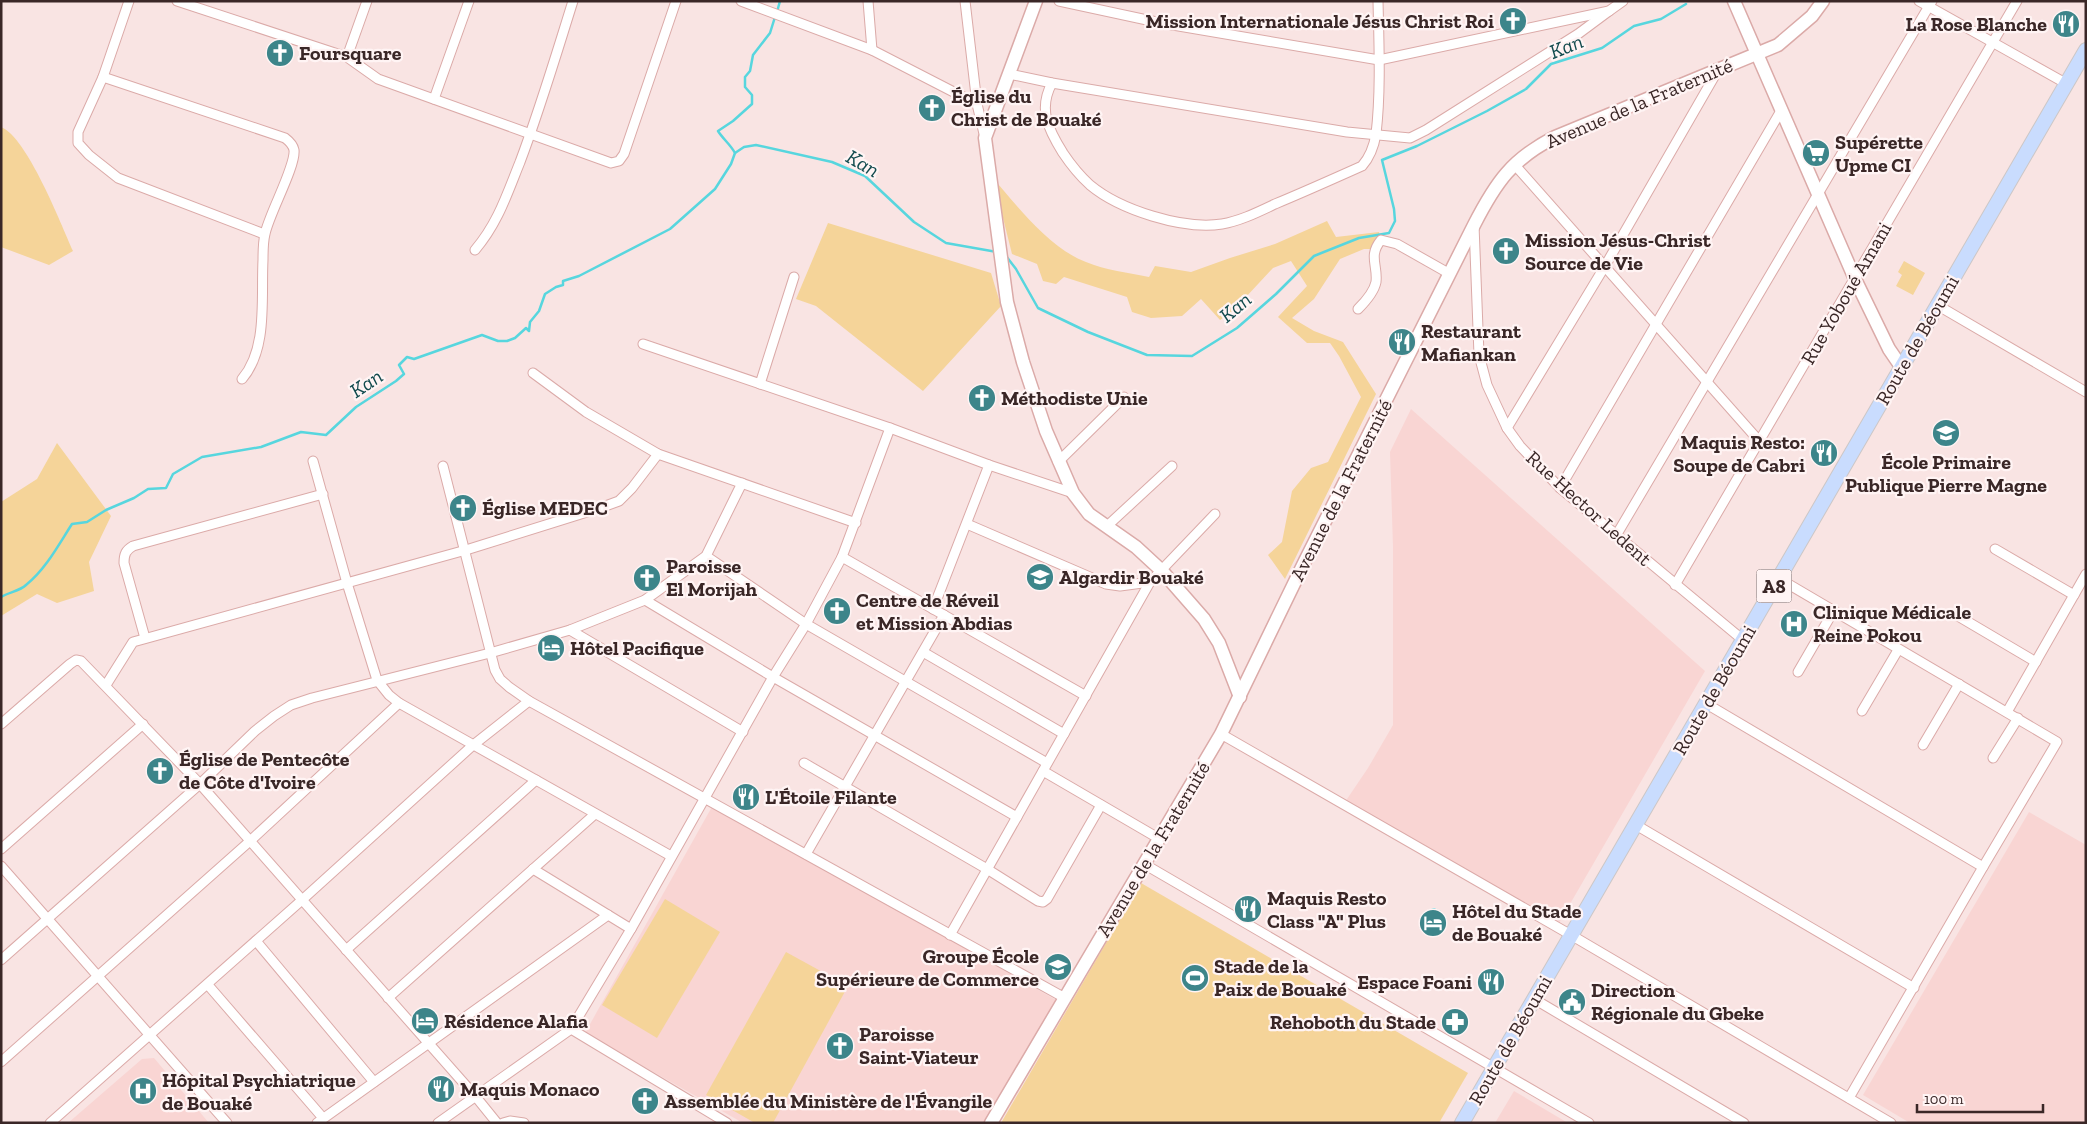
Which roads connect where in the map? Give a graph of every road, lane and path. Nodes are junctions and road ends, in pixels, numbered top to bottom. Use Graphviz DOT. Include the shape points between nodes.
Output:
graph roads {
  1 [pos="129,1"];
  2 [pos="177,1"];
  3 [pos="367,1"];
  4 [pos="469,1"];
  5 [pos="573,1"];
  6 [pos="676,1"];
  7 [pos="742,1"];
  8 [pos="868,1"];
  9 [pos="964,1"];
  10 [pos="1036,1"];
  11 [pos="1059,1"];
  12 [pos="1378,1"];
  13 [pos="1623,1"];
  14 [pos="1734,1"];
  15 [pos="1823,1"];
  16 [pos="1919,1"];
  17 [pos="2017,1"];
  18 [pos="1931,4"];
  19 [pos="1609,11"];
  20 [pos="1994,43"];
  21 [pos="872,50"];
  22 [pos="2086,50"];
  23 [pos="1757,54"];
  24 [pos="347,57"];
  25 [pos="1379,60"];
  26 [pos="1718,70"];
  27 [pos="1009,74"];
  28 [pos="103,78"];
  29 [pos="1052,83"];
  30 [pos="2067,84"];
  31 [pos="434,99"];
  32 [pos="977,104"];
  33 [pos="1782,109"];
  34 [pos="530,135"];
  35 [pos="1376,135"];
  36 [pos="985,138"];
  37 [pos="1514,164"];
  38 [pos="1819,194"];
  39 [pos="1474,225"];
  40 [pos="264,234"];
  41 [pos="475,250"];
  42 [pos="1605,266"];
  43 [pos="1450,274"];
  44 [pos="794,277"];
  45 [pos="1854,279"];
  46 [pos="1937,305"];
  47 [pos="1358,309"];
  48 [pos="1655,324"];
  49 [pos="643,344"];
  50 [pos="1902,368"];
  51 [pos="533,373"];
  52 [pos="242,379"];
  53 [pos="1707,383"];
  54 [pos="760,384"];
  55 [pos="2086,392"];
  56 [pos="1124,397"];
  57 [pos="890,428"];
  58 [pos="1507,428"];
  59 [pos="1760,442"];
  60 [pos="658,454"];
  61 [pos="313,461"];
  62 [pos="1058,462"];
  63 [pos="989,465"];
  64 [pos="443,466"];
  65 [pos="1172,466"];
  66 [pos="742,483"];
  67 [pos="1560,488"];
  68 [pos="323,494"];
  69 [pos="1073,494"];
  70 [pos="1215,514"];
  71 [pos="856,523"];
  72 [pos="967,524"];
  73 [pos="1106,527"];
  74 [pos="1617,534"];
  75 [pos="1995,549"];
  76 [pos="466,550"];
  77 [pos="706,556"];
  78 [pos="842,557"];
  79 [pos="1162,571"];
  80 [pos="2086,574"];
  81 [pos="1778,578"];
  82 [pos="347,582"];
  83 [pos="1150,582"];
  84 [pos="1675,585"];
  85 [pos="2074,595"];
  86 [pos="645,600"];
  87 [pos="933,609"];
  88 [pos="1834,610"];
  89 [pos="944,615"];
  90 [pos="1958,616"];
  91 [pos="806,624"];
  92 [pos="570,630"];
  93 [pos="145,638"];
  94 [pos="1743,640"];
  95 [pos="1898,650"];
  96 [pos="923,652"];
  97 [pos="490,653"];
  98 [pos="2036,662"];
  99 [pos="1798,672"];
  100 [pos="773,677"];
  101 [pos="377,680"];
  102 [pos="906,682"];
  103 [pos="1958,684"];
  104 [pos="106,685"];
  105 [pos="1086,696"];
  106 [pos="1240,697"];
  107 [pos="529,701"];
  108 [pos="399,703"];
  109 [pos="1704,703"];
  110 [pos="1862,711"];
  111 [pos="2007,712"];
  112 [pos="2018,718"];
  113 [pos="1,724"];
  114 [pos="143,724"];
  115 [pos="742,732"];
  116 [pos="1064,734"];
  117 [pos="1221,734"];
  118 [pos="875,736"];
  119 [pos="472,746"];
  120 [pos="1923,746"];
  121 [pos="1993,758"];
  122 [pos="804,763"];
  123 [pos="1045,767"];
  124 [pos="536,780"];
  125 [pos="200,784"];
  126 [pos="845,786"];
  127 [pos="704,798"];
  128 [pos="1101,805"];
  129 [pos="595,814"];
  130 [pos="1017,817"];
  131 [pos="1636,825"];
  132 [pos="1158,838"];
  133 [pos="250,841"];
  134 [pos="1,849"];
  135 [pos="806,854"];
  136 [pos="671,856"];
  137 [pos="1144,864"];
  138 [pos="1,866"];
  139 [pos="1983,866"];
  140 [pos="533,869"];
  141 [pos="987,869"];
  142 [pos="302,900"];
  143 [pos="608,915"];
  144 [pos="48,919"];
  145 [pos="631,928"];
  146 [pos="950,935"];
  147 [pos="1571,935"];
  148 [pos="256,941"];
  149 [pos="346,950"];
  150 [pos="1,960"];
  151 [pos="98,976"];
  152 [pos="208,985"];
  153 [pos="1914,988"];
  154 [pos="388,998"];
  155 [pos="1065,998"];
  156 [pos="1534,999"];
  157 [pos="571,1029"];
  158 [pos="150,1036"];
  159 [pos="429,1044"];
  160 [pos="1,1062"];
  161 [pos="1494,1068"];
  162 [pos="374,1082"];
  163 [pos="476,1097"];
  164 [pos="1849,1098"];
  165 [pos="320,1120"];
  166 [pos="50,1123"];
  167 [pos="227,1123"];
  168 [pos="438,1123"];
  169 [pos="497,1123"];
  170 [pos="502,1123"];
  171 [pos="524,1123"];
  172 [pos="727,1123"];
  173 [pos="991,1123"];
  174 [pos="1462,1123"];
  175 [pos="1589,1123"];
  176 [pos="1744,1123"];
  177 [pos="1891,1123"];
  1 -- 28 [label="street"];
  2 -- 24 [label="street"];
  3 -- 24 [label="street"];
  4 -- 31 [label="street"];
  5 -- 34 [label="street"];
  6 -- 34 [label="street" via="619,161 611,163"];
  7 -- 21 [label="street"];
  8 -- 21 [label="street"];
  9 -- 32 [label="street"];
  10 -- 27 [label="street"];
  11 -- 25 [label="street"];
  12 -- 25 [label="street"];
  13 -- 19 [label="street"];
  14 -- 23 [label="street"];
  15 -- 23 [label="street, Avenue de la Fraternité" via="1795,32 1778,45"];
  16 -- 18 [label="street"];
  17 -- 20 [label="street, Rue Yoboué Amani"];
  18 -- 20 [label="street"];
  18 -- 38 [label="street"];
  19 -- 25 [label="street"];
  19 -- 35 [label="street" via="1578,34 1417,135 1410,138"];
  20 -- 30 [label="street"];
  20 -- 45 [label="street, Rue Yoboué Amani"];
  21 -- 32 [label="street"];
  22 -- 30 [label="main road, Route de Béoumi / A8"];
  23 -- 26 [label="street, Avenue de la Fraternité"];
  23 -- 33 [label="street"];
  24 -- 31 [label="street" via="378,79"];
  25 -- 35 [label="street"];
  26 -- 37 [label="street, Avenue de la Fraternité" via="1555,136"];
  26 -- 42 [label="street"];
  27 -- 29 [label="street"];
  27 -- 36 [label="street"];
  28 -- 40 [label="street" via="78,132 78,143 89,155 118,178"];
  28 -- 40 [label="street" via="285,138 291,143 294,150 292,163"];
  29 -- 35 [label="street"];
  29 -- 35 [label="street" via="1045,96 1044,113 1058,145 1074,170 1091,186 1116,201 1152,216 1178,221 1204,225 1245,218 1362,166 1372,151"];
  30 -- 46 [label="main road, Route de Béoumi / A8"];
  31 -- 34 [label="street"];
  32 -- 36 [label="street"];
  33 -- 38 [label="street"];
  33 -- 48 [label="street"];
  34 -- 41 [label="street" via="501,210"];
  36 -- 62 [label="street" via="1007,302 1025,370"];
  37 -- 39 [label="street, Avenue de la Fraternité" via="1499,182"];
  37 -- 42 [label="street"];
  38 -- 45 [label="street"];
  38 -- 53 [label="street"];
  39 -- 43 [label="street, Avenue de la Fraternité"];
  39 -- 58 [label="street, Rue Hector Ledent" via="1479,354 1486,385"];
  40 -- 52 [label="street" via="259,338 249,371"];
  42 -- 48 [label="street"];
  42 -- 58 [label="street"];
  43 -- 47 [label="street" via="1397,244 1381,240 1374,258 1376,283"];
  43 -- 106 [label="street, Avenue de la Fraternité"];
  44 -- 54 [label="street"];
  45 -- 50 [label="street"];
  45 -- 59 [label="street, Rue Yoboué Amani"];
  46 -- 50 [label="main road, Route de Béoumi / A8"];
  46 -- 55 [label="street"];
  48 -- 53 [label="street"];
  48 -- 67 [label="street"];
  49 -- 54 [label="street"];
  50 -- 81 [label="main road, Route de Béoumi / A8"];
  51 -- 60 [label="street" via="586,412"];
  53 -- 59 [label="street"];
  53 -- 74 [label="street"];
  54 -- 57 [label="street"];
  56 -- 62 [label="street"];
  57 -- 63 [label="street"];
  57 -- 71 [label="street"];
  58 -- 67 [label="street, Rue Hector Ledent"];
  59 -- 84 [label="street, Rue Yoboué Amani"];
  60 -- 66 [label="street"];
  60 -- 76 [label="street" via="619,501"];
  61 -- 68 [label="street"];
  62 -- 69 [label="street"];
  63 -- 69 [label="street"];
  63 -- 72 [label="street"];
  64 -- 76 [label="street"];
  65 -- 73 [label="street"];
  66 -- 71 [label="street"];
  66 -- 77 [label="street"];
  67 -- 74 [label="street, Rue Hector Ledent"];
  68 -- 82 [label="street"];
  68 -- 93 [label="street" via="128,549 124,563"];
  69 -- 73 [label="street" via="1089,514"];
  70 -- 79 [label="street"];
  71 -- 78 [label="street"];
  72 -- 83 [label="street" via="1106,584 1120,586"];
  72 -- 87 [label="street"];
  73 -- 79 [label="street" via="1136,547"];
  74 -- 84 [label="street, Rue Hector Ledent"];
  75 -- 85 [label="street"];
  76 -- 82 [label="street"];
  76 -- 97 [label="street"];
  77 -- 86 [label="street"];
  77 -- 91 [label="street"];
  78 -- 87 [label="street"];
  78 -- 91 [label="street"];
  79 -- 83 [label="street"];
  79 -- 106 [label="street" via="1204,619 1219,643"];
  80 -- 85 [label="street"];
  81 -- 88 [label="street"];
  81 -- 94 [label="main road, Route de Béoumi / A8"];
  82 -- 93 [label="street"];
  82 -- 101 [label="street"];
  83 -- 105 [label="street"];
  84 -- 94 [label="street, Rue Hector Ledent"];
  85 -- 98 [label="street"];
  86 -- 92 [label="street"];
  86 -- 100 [label="street"];
  87 -- 89 [label="street"];
  88 -- 95 [label="street"];
  88 -- 99 [label="street"];
  89 -- 96 [label="street"];
  89 -- 105 [label="street"];
  90 -- 98 [label="street"];
  91 -- 100 [label="street"];
  91 -- 102 [label="street"];
  92 -- 97 [label="street"];
  92 -- 115 [label="street"];
  93 -- 104 [label="street" via="132,642"];
  94 -- 109 [label="main road, Route de Béoumi / A8"];
  95 -- 103 [label="street"];
  95 -- 110 [label="street"];
  96 -- 102 [label="street"];
  96 -- 116 [label="street"];
  97 -- 101 [label="street"];
  97 -- 107 [label="street" via="500,679"];
  98 -- 111 [label="street"];
  100 -- 115 [label="street"];
  100 -- 118 [label="street"];
  101 -- 108 [label="street"];
  101 -- 125 [label="street" via="291,705 255,731"];
  102 -- 118 [label="street"];
  102 -- 123 [label="street"];
  103 -- 111 [label="street"];
  103 -- 120 [label="street"];
  104 -- 113 [label="street" via="76,660"];
  104 -- 114 [label="street"];
  105 -- 116 [label="street"];
  106 -- 117 [label="street, Avenue de la Fraternité"];
  107 -- 119 [label="street"];
  107 -- 127 [label="street"];
  108 -- 119 [label="street"];
  108 -- 133 [label="street"];
  109 -- 131 [label="main road, Route de Béoumi / A8"];
  109 -- 139 [label="street"];
  111 -- 112 [label="street"];
  112 -- 121 [label="street"];
  112 -- 139 [label="street" via="2057,742"];
  114 -- 125 [label="street"];
  114 -- 134 [label="street"];
  115 -- 127 [label="street"];
  116 -- 123 [label="street"];
  117 -- 132 [label="street, Avenue de la Fraternité"];
  117 -- 147 [label="street"];
  118 -- 126 [label="street"];
  118 -- 130 [label="street"];
  119 -- 124 [label="street"];
  119 -- 142 [label="street"];
  122 -- 126 [label="street"];
  123 -- 128 [label="street"];
  123 -- 130 [label="street"];
  124 -- 129 [label="street"];
  124 -- 149 [label="street"];
  125 -- 133 [label="street"];
  125 -- 144 [label="street"];
  126 -- 135 [label="street"];
  126 -- 141 [label="street"];
  127 -- 135 [label="street"];
  127 -- 136 [label="street"];
  128 -- 132 [label="street"];
  128 -- 141 [label="street" via="1043,902"];
  129 -- 136 [label="street"];
  129 -- 140 [label="street"];
  130 -- 141 [label="street"];
  131 -- 147 [label="main road, Route de Béoumi / A8"];
  131 -- 153 [label="street"];
  132 -- 137 [label="street, Avenue de la Fraternité"];
  133 -- 142 [label="street"];
  133 -- 151 [label="street"];
  135 -- 146 [label="street"];
  136 -- 145 [label="street"];
  137 -- 155 [label="street, Avenue de la Fraternité"];
  137 -- 161 [label="street"];
  138 -- 144 [label="street"];
  139 -- 153 [label="street"];
  140 -- 143 [label="street"];
  140 -- 154 [label="street"];
  141 -- 146 [label="street"];
  142 -- 148 [label="street"];
  142 -- 149 [label="street"];
  143 -- 145 [label="street"];
  143 -- 159 [label="street"];
  144 -- 150 [label="street"];
  144 -- 151 [label="street"];
  145 -- 157 [label="street"];
  146 -- 155 [label="street"];
  147 -- 156 [label="main road, Route de Béoumi / A8"];
  147 -- 164 [label="street"];
  148 -- 152 [label="street"];
  148 -- 162 [label="street"];
  149 -- 154 [label="street"];
  151 -- 158 [label="street"];
  151 -- 160 [label="street"];
  152 -- 158 [label="street"];
  152 -- 165 [label="street"];
  153 -- 164 [label="street"];
  154 -- 159 [label="street"];
  155 -- 173 [label="street, Avenue de la Fraternité"];
  156 -- 161 [label="main road, Route de Béoumi / A8"];
  156 -- 176 [label="street"];
  157 -- 163 [label="street"];
  157 -- 172 [label="street"];
  158 -- 166 [label="street"];
  158 -- 167 [label="street"];
  159 -- 162 [label="street"];
  159 -- 163 [label="street"];
  161 -- 174 [label="main road, Route de Béoumi / A8"];
  161 -- 175 [label="street"];
  162 -- 165 [label="street"];
  163 -- 168 [label="street"];
  163 -- 169 [label="street"];
  164 -- 177 [label="street"];
  170 -- 171 [label="street"];
}
